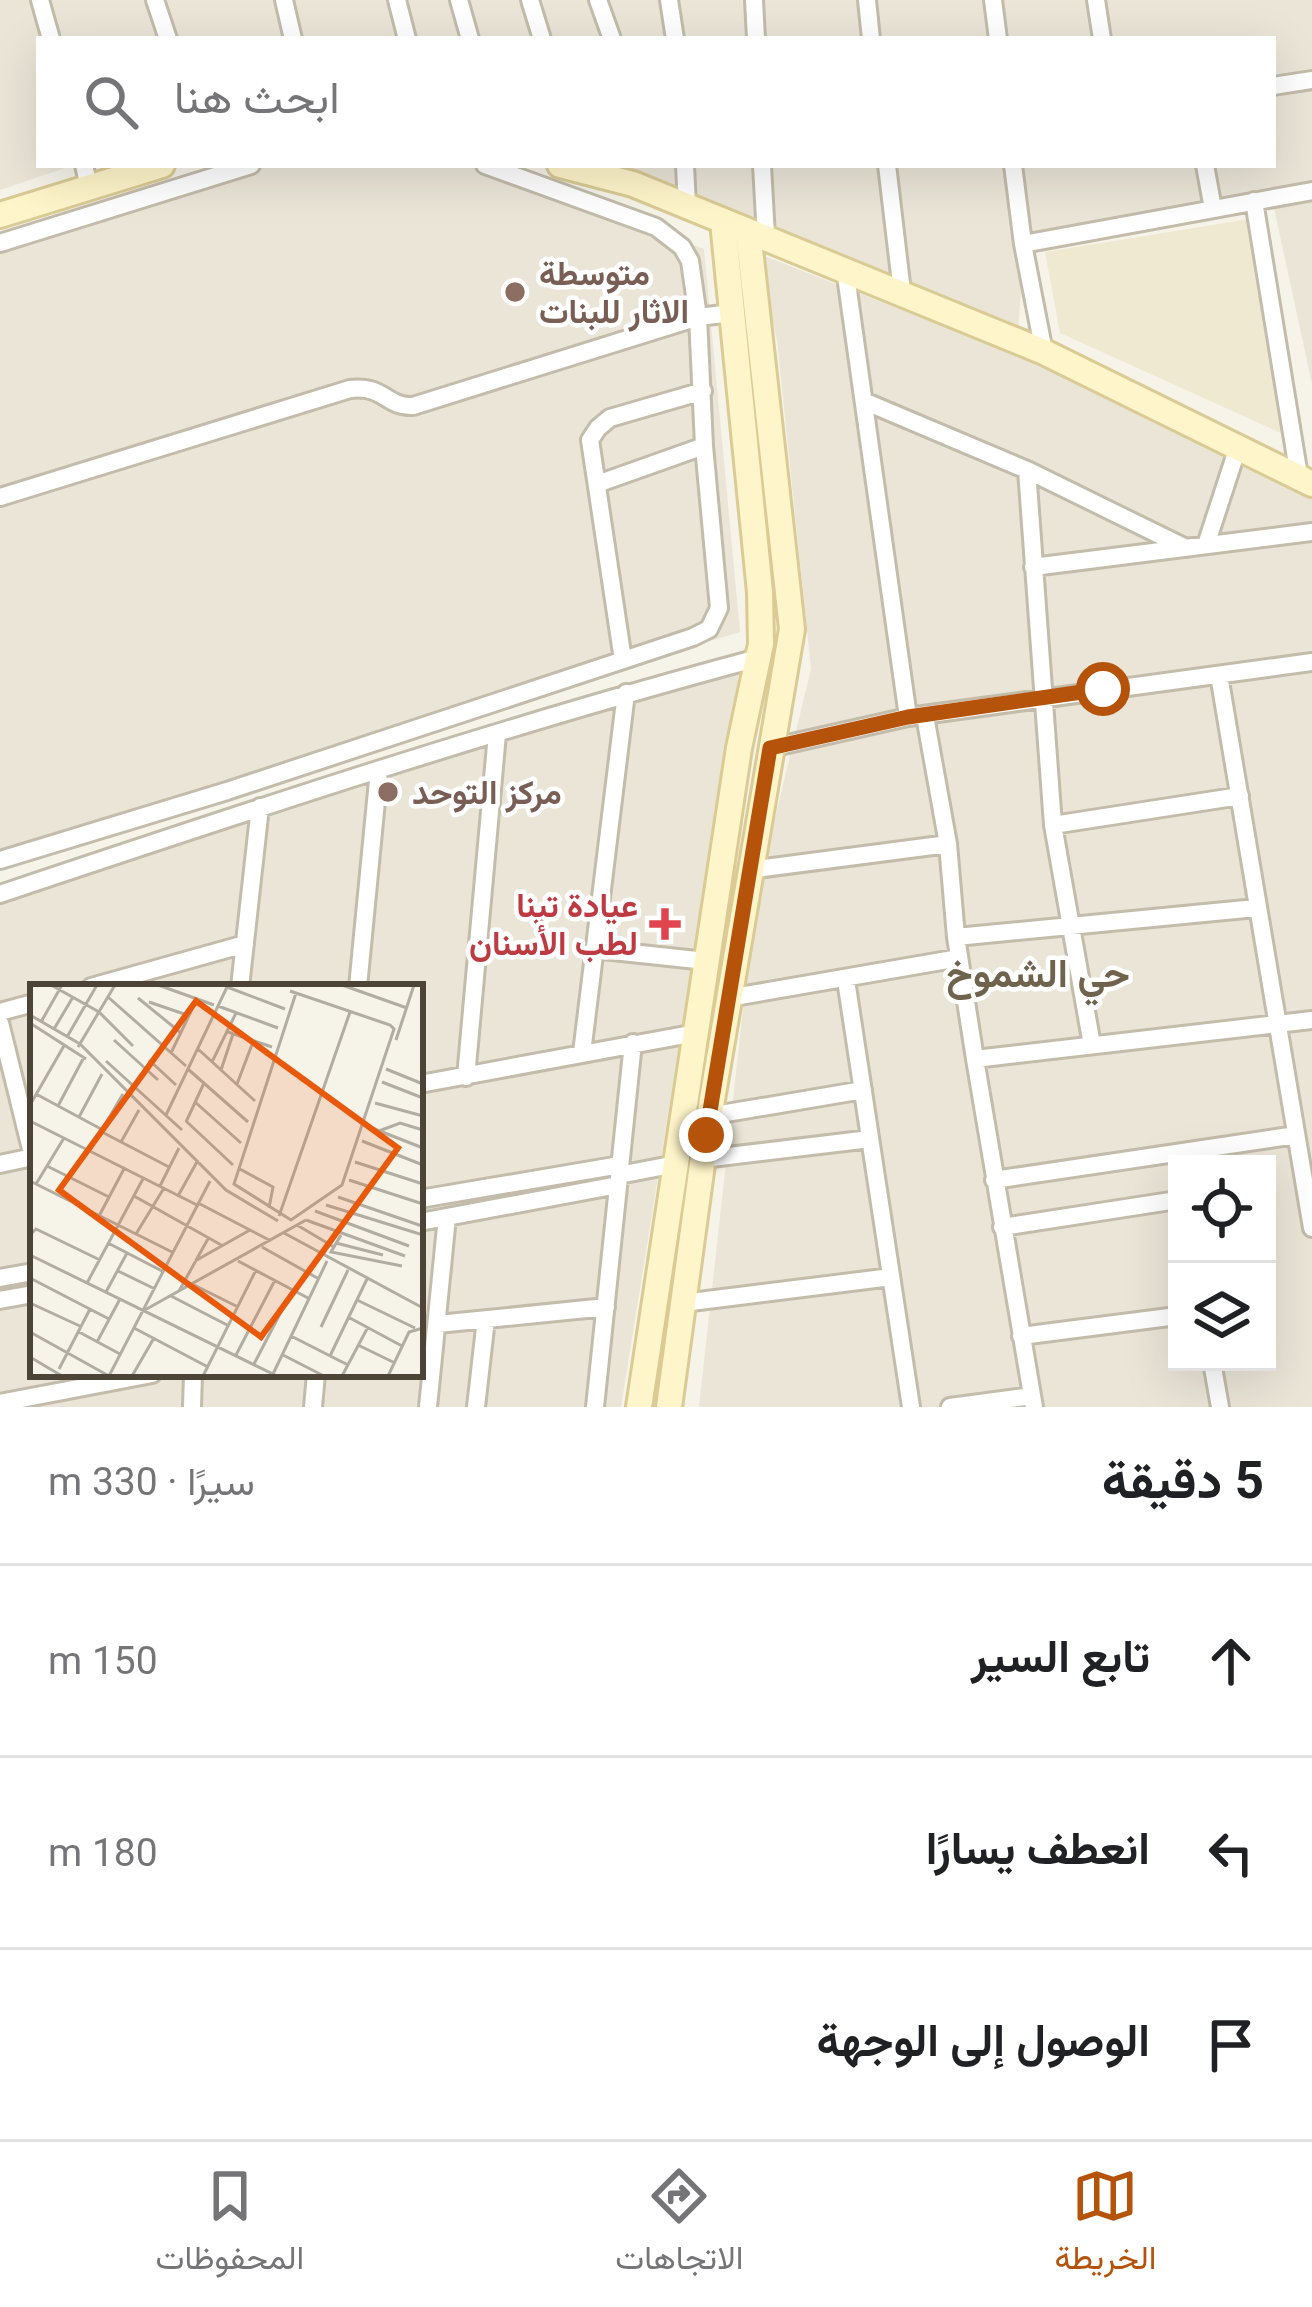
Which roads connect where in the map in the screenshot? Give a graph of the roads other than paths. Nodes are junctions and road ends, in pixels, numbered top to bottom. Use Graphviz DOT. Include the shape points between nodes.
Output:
graph roads {
  1 [pos="40,0"];
  2 [pos="155,0"];
  3 [pos="284,0"];
  4 [pos="397,0"];
  5 [pos="459,0"];
  6 [pos="530,0"];
  7 [pos="598,0"];
  8 [pos="669,0"];
  9 [pos="754,0"];
  10 [pos="867,0"];
  11 [pos="993,0"];
  12 [pos="1096,0"];
  13 [pos="50,36"];
  14 [pos="168,36"];
  15 [pos="292,36"];
  16 [pos="406,36"];
  17 [pos="469,36"];
  18 [pos="541,36"];
  19 [pos="611,36"];
  20 [pos="675,36"];
  21 [pos="756,36"];
  22 [pos="872,36"];
  23 [pos="998,36"];
  24 [pos="1102,36"];
  25 [pos="1312,80"];
  26 [pos="1276,86"];
  27 [pos="142,168"];
  28 [pos="241,168"];
  29 [pos="492,168"];
  30 [pos="583,168"];
  31 [pos="685,168"];
  32 [pos="762,168"];
  33 [pos="886,168"];
  34 [pos="1013,168"];
  35 [pos="1206,168"];
  36 [pos="632,175"];
  37 [pos="87,176"];
  38 [pos="1312,191"];
  39 [pos="1254,201"];
  40 [pos="687,207"];
  41 [pos="1,209"];
  42 [pos="1213,209"];
  43 [pos="723,221"];
  44 [pos="757,234"];
  45 [pos="0,243"];
  46 [pos="1023,244"];
  47 [pos="845,269"];
  48 [pos="902,292"];
  49 [pos="732,313"];
  50 [pos="698,316"];
  51 [pos="1044,352"];
  52 [pos="703,391"];
  53 [pos="866,402"];
  54 [pos="704,446"];
  55 [pos="1238,447"];
  56 [pos="1027,470"];
  57 [pos="1305,480"];
  58 [pos="597,484"];
  59 [pos="0,496"];
  60 [pos="1312,532"];
  61 [pos="1196,546"];
  62 [pos="1034,567"];
  63 [pos="758,658"];
  64 [pos="622,661"];
  65 [pos="1312,662"];
  66 [pos="1219,675"];
  67 [pos="626,693"];
  68 [pos="1043,700"];
  69 [pos="916,716"];
  70 [pos="497,734"];
  71 [pos="770,748"];
  72 [pos="379,770"];
  73 [pos="1240,796"];
  74 [pos="260,807"];
  75 [pos="1053,825"];
  76 [pos="948,844"];
  77 [pos="0,860"];
  78 [pos="749,870"];
  79 [pos="720,871"];
  80 [pos="0,894"];
  81 [pos="1256,908"];
  82 [pos="1069,929"];
  83 [pos="956,937"];
  84 [pos="245,944"];
  85 [pos="594,949"];
  86 [pos="959,958"];
  87 [pos="706,961"];
  88 [pos="847,980"];
  89 [pos="102,984"];
  90 [pos="240,984"];
  91 [pos="358,984"];
  92 [pos="728,998"];
  93 [pos="30,1004"];
  94 [pos="0,1012"];
  95 [pos="1312,1020"];
  96 [pos="0,1023"];
  97 [pos="1278,1026"];
  98 [pos="696,1033"];
  99 [pos="633,1043"];
  100 [pos="1092,1045"];
  101 [pos="581,1052"];
  102 [pos="975,1059"];
  103 [pos="466,1077"];
  104 [pos="423,1084"];
  105 [pos="863,1090"];
  106 [pos="709,1116"];
  107 [pos="30,1125"];
  108 [pos="1296,1135"];
  109 [pos="870,1139"];
  110 [pos="1193,1155"];
  111 [pos="30,1157"];
  112 [pos="703,1159"];
  113 [pos="1168,1159"];
  114 [pos="0,1164"];
  115 [pos="676,1164"];
  116 [pos="619,1175"];
  117 [pos="994,1180"];
  118 [pos="423,1199"];
  119 [pos="1168,1201"];
  120 [pos="447,1217"];
  121 [pos="423,1221"];
  122 [pos="1002,1227"];
  123 [pos="1312,1228"];
  124 [pos="30,1273"];
  125 [pos="891,1277"];
  126 [pos="0,1278"];
  127 [pos="30,1295"];
  128 [pos="0,1300"];
  129 [pos="683,1303"];
  130 [pos="606,1307"];
  131 [pos="1168,1317"];
  132 [pos="486,1319"];
  133 [pos="438,1324"];
  134 [pos="1021,1336"];
  135 [pos="1214,1371"];
  136 [pos="136,1377"];
  137 [pos="193,1377"];
  138 [pos="316,1377"];
  139 [pos="89,1386"];
  140 [pos="1033,1402"];
  141 [pos="0,1403"];
  142 [pos="95,1407"];
  143 [pos="191,1407"];
  144 [pos="313,1407"];
  145 [pos="428,1407"];
  146 [pos="476,1407"];
  147 [pos="596,1407"];
  148 [pos="639,1407"];
  149 [pos="669,1407"];
  150 [pos="911,1407"];
  151 [pos="950,1407"];
  152 [pos="1220,1407"];
  1 -- 13 [label="street"];
  2 -- 14 [label="street"];
  3 -- 15 [label="street"];
  4 -- 16 [label="street"];
  5 -- 17 [label="street"];
  6 -- 18 [label="street"];
  7 -- 19 [label="street"];
  8 -- 20 [label="street"];
  9 -- 21 [label="street"];
  10 -- 22 [label="street"];
  11 -- 23 [label="street"];
  12 -- 24 [label="street"];
  25 -- 26 [label="street"];
  27 -- 37 [label="street"];
  28 -- 45 [label="street"];
  29 -- 50 [label="street" via="670,234 690,261"];
  30 -- 36 [label="street"];
  31 -- 40 [label="street"];
  32 -- 44 [label="street"];
  33 -- 48 [label="street"];
  34 -- 46 [label="street"];
  35 -- 42 [label="street"];
  36 -- 40 [label="street"];
  37 -- 41 [label="street"];
  38 -- 39 [label="street"];
  39 -- 42 [label="street"];
  39 -- 57 [label="street"];
  40 -- 43 [label="street"];
  42 -- 46 [label="street"];
  43 -- 44 [label="street"];
  43 -- 49 [label="street"];
  44 -- 47 [label="street"];
  44 -- 71 [label="street" via="792,628"];
  46 -- 51 [label="street"];
  47 -- 48 [label="street"];
  47 -- 53 [label="street"];
  48 -- 51 [label="street"];
  49 -- 50 [label="street"];
  49 -- 63 [label="street" via="762,622"];
  50 -- 52 [label="street"];
  50 -- 59 [label="street" via="413,406 377,390 350,389"];
  51 -- 55 [label="street"];
  52 -- 54 [label="street"];
  52 -- 58 [label="street" via="598,428 590,440"];
  53 -- 56 [label="street"];
  53 -- 69 [label="street"];
  54 -- 58 [label="street"];
  54 -- 64 [label="street" via="716,620 693,637"];
  55 -- 57 [label="street"];
  55 -- 61 [label="street"];
  56 -- 61 [label="street"];
  56 -- 62 [label="street"];
  58 -- 64 [label="street"];
  60 -- 61 [label="street"];
  61 -- 62 [label="street"];
  62 -- 68 [label="street"];
  63 -- 67 [label="street"];
  63 -- 79 [label="street"];
  64 -- 77 [label="street"];
  65 -- 66 [label="street"];
  66 -- 68 [label="street"];
  66 -- 73 [label="street"];
  67 -- 70 [label="street"];
  67 -- 85 [label="street"];
  68 -- 69 [label="street"];
  68 -- 75 [label="street"];
  69 -- 71 [label="street"];
  69 -- 76 [label="street"];
  70 -- 72 [label="street"];
  70 -- 103 [label="street"];
  71 -- 78 [label="street"];
  72 -- 74 [label="street"];
  72 -- 91 [label="street"];
  73 -- 75 [label="street"];
  73 -- 81 [label="street"];
  74 -- 80 [label="street"];
  74 -- 84 [label="street"];
  75 -- 82 [label="street"];
  76 -- 78 [label="street"];
  76 -- 83 [label="street"];
  78 -- 79 [label="street"];
  78 -- 92 [label="street"];
  79 -- 87 [label="street"];
  81 -- 82 [label="street"];
  81 -- 97 [label="street"];
  82 -- 83 [label="street"];
  82 -- 100 [label="street"];
  83 -- 86 [label="street"];
  84 -- 89 [label="street"];
  84 -- 90 [label="street"];
  85 -- 87 [label="street"];
  85 -- 101 [label="street"];
  86 -- 88 [label="street"];
  86 -- 102 [label="street"];
  87 -- 98 [label="street"];
  88 -- 92 [label="street"];
  88 -- 105 [label="street"];
  92 -- 106 [label="street"];
  93 -- 94 [label="street"];
  95 -- 97 [label="street"];
  96 -- 107 [label="street"];
  97 -- 100 [label="street"];
  97 -- 108 [label="street"];
  98 -- 99 [label="street"];
  98 -- 115 [label="street"];
  99 -- 101 [label="street"];
  99 -- 116 [label="street"];
  100 -- 102 [label="street"];
  101 -- 103 [label="street"];
  102 -- 117 [label="street"];
  103 -- 104 [label="street"];
  105 -- 106 [label="street"];
  105 -- 109 [label="street"];
  106 -- 112 [label="street"];
  108 -- 110 [label="street"];
  108 -- 123 [label="street"];
  109 -- 112 [label="street"];
  109 -- 125 [label="street"];
  111 -- 114 [label="street"];
  112 -- 129 [label="street"];
  113 -- 117 [label="street"];
  115 -- 116 [label="street"];
  115 -- 148 [label="street"];
  116 -- 118 [label="street"];
  116 -- 120 [label="street"];
  116 -- 130 [label="street"];
  117 -- 122 [label="street"];
  119 -- 122 [label="street"];
  120 -- 121 [label="street"];
  120 -- 133 [label="street"];
  122 -- 134 [label="street"];
  124 -- 126 [label="street"];
  125 -- 129 [label="street"];
  125 -- 150 [label="street"];
  127 -- 128 [label="street"];
  129 -- 149 [label="street"];
  130 -- 132 [label="street"];
  130 -- 147 [label="street"];
  131 -- 134 [label="street"];
  132 -- 133 [label="street"];
  132 -- 146 [label="street"];
  133 -- 145 [label="street"];
  134 -- 140 [label="street"];
  135 -- 152 [label="street"];
  136 -- 139 [label="street"];
  137 -- 143 [label="street"];
  138 -- 144 [label="street"];
  139 -- 141 [label="street"];
  139 -- 142 [label="street"];
  140 -- 151 [label="street"];
}
